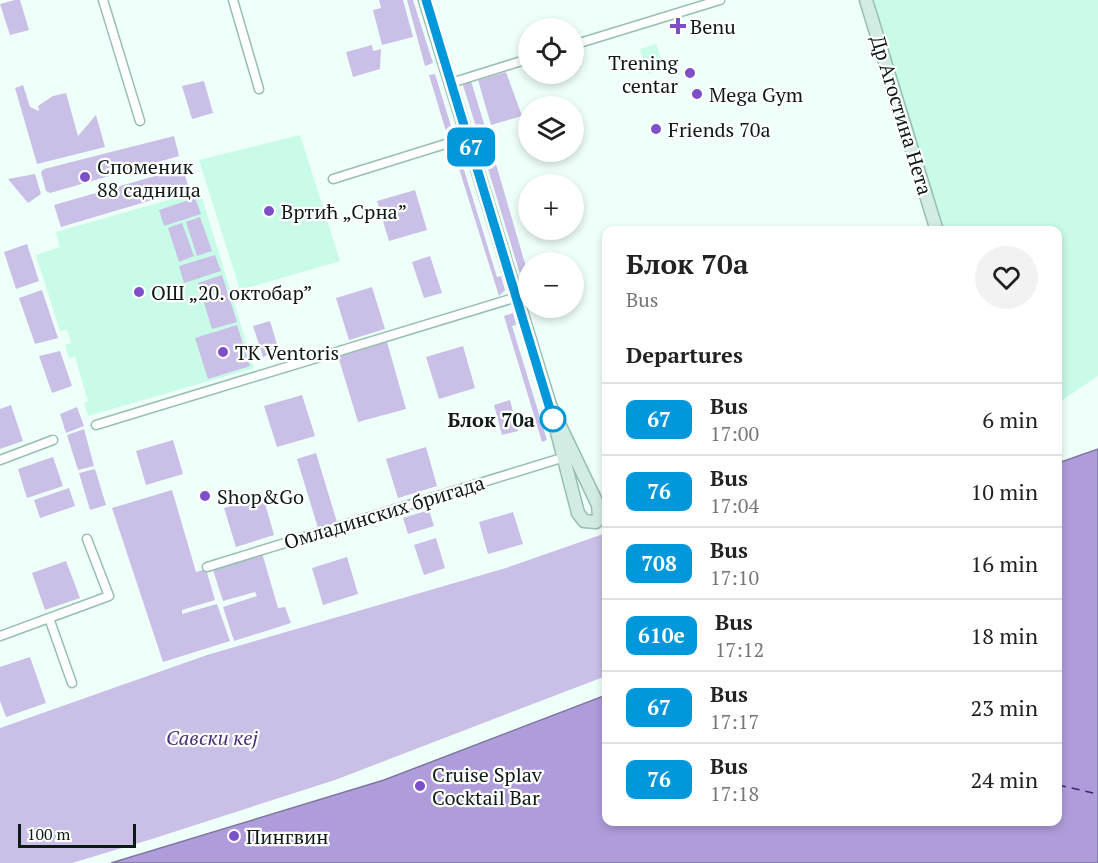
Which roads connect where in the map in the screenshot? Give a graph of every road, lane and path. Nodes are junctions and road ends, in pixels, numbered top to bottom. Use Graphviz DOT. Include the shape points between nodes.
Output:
graph roads {
  1 [pos="103,0"];
  2 [pos="233,0"];
  3 [pos="426,0"];
  4 [pos="720,0"];
  5 [pos="866,0"];
  6 [pos="584,42"];
  7 [pos="518,62"];
  8 [pos="451,83"];
  9 [pos="260,89"];
  10 [pos="140,121"];
  11 [pos="468,137"];
  12 [pos="333,179"];
  13 [pos="935,226"];
  14 [pos="517,297"];
  15 [pos="96,425"];
  16 [pos="53,440"];
  17 [pos="568,456"];
  18 [pos="0,460"];
  19 [pos="87,538"];
  20 [pos="207,567"];
  21 [pos="49,618"];
  22 [pos="0,636"];
  23 [pos="72,683"];
  1 -- 10 [label="street"];
  2 -- 9 [label="street"];
  3 -- 8 [label="street"];
  4 -- 6 [label="street"];
  5 -- 13 [label="street, Др Агостина Нета"];
  7 -- 8 [label="street"];
  8 -- 11 [label="street"];
  11 -- 12 [label="street"];
  11 -- 14 [label="street"];
  14 -- 15 [label="street"];
  14 -- 17 [label="street"];
  16 -- 18 [label="street"];
  17 -- 17 [label="street" via="578,513 584,521 593,523 599,517 598,505"];
  17 -- 20 [label="street, Омладинских бригада"];
  19 -- 21 [label="street" via="109,596"];
  21 -- 22 [label="street"];
  21 -- 23 [label="street"];
}
